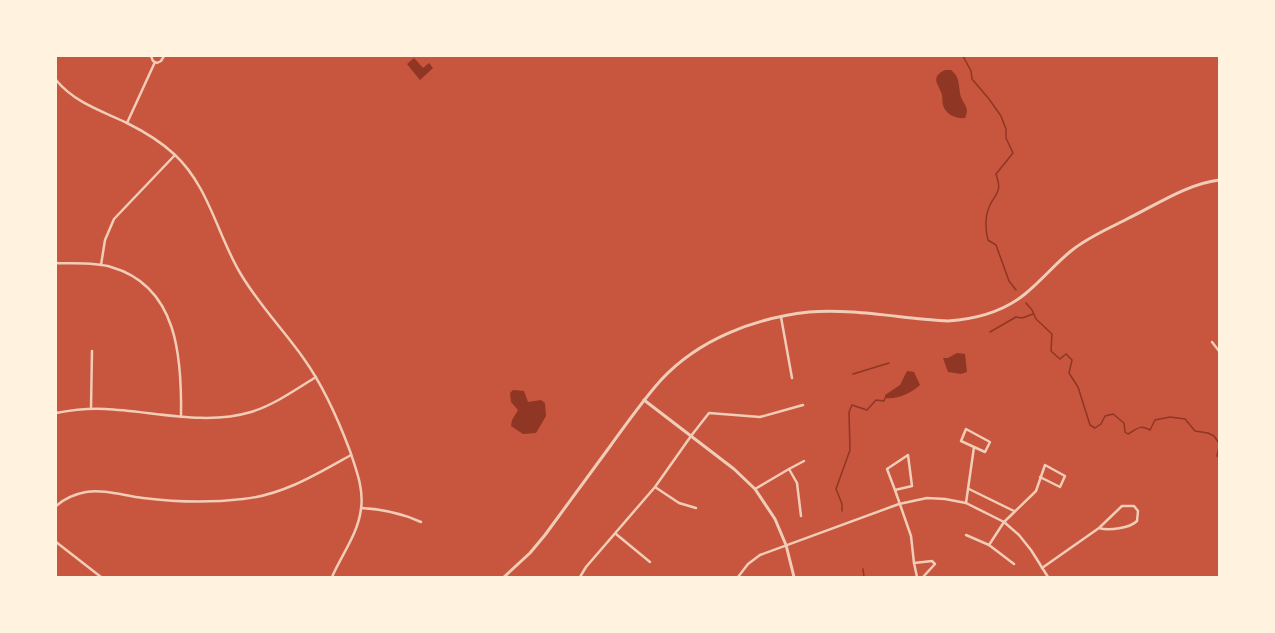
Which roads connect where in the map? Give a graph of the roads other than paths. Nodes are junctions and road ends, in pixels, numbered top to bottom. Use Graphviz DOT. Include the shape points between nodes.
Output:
graph roads {
  1 [pos="151,56"];
  2 [pos="164,56"];
  3 [pos="155,62"];
  4 [pos="56,80"];
  5 [pos="127,123"];
  6 [pos="175,155"];
  7 [pos="1219,180"];
  8 [pos="56,263"];
  9 [pos="101,264"];
  10 [pos="781,317"];
  11 [pos="1212,342"];
  12 [pos="92,351"];
  13 [pos="1219,351"];
  14 [pos="316,377"];
  15 [pos="792,378"];
  16 [pos="644,400"];
  17 [pos="803,405"];
  18 [pos="91,408"];
  19 [pos="56,413"];
  20 [pos="181,417"];
  21 [pos="691,436"];
  22 [pos="974,447"];
  23 [pos="351,455"];
  24 [pos="804,461"];
  25 [pos="789,469"];
  26 [pos="1040,477"];
  27 [pos="655,487"];
  28 [pos="754,489"];
  29 [pos="969,489"];
  30 [pos="895,490"];
  31 [pos="966,503"];
  32 [pos="899,504"];
  33 [pos="56,506"];
  34 [pos="362,508"];
  35 [pos="696,508"];
  36 [pos="1014,511"];
  37 [pos="801,516"];
  38 [pos="421,522"];
  39 [pos="1004,522"];
  40 [pos="1099,528"];
  41 [pos="616,534"];
  42 [pos="966,534"];
  43 [pos="56,542"];
  44 [pos="786,545"];
  45 [pos="989,545"];
  46 [pos="650,562"];
  47 [pos="914,563"];
  48 [pos="1014,564"];
  49 [pos="1042,568"];
  50 [pos="101,577"];
  51 [pos="332,577"];
  52 [pos="504,577"];
  53 [pos="580,577"];
  54 [pos="738,577"];
  55 [pos="794,577"];
  56 [pos="917,577"];
  57 [pos="923,577"];
  58 [pos="1048,577"];
  1 -- 3 [label="street"];
  2 -- 3 [label="street" via="161,61"];
  3 -- 5 [label="street"];
  4 -- 5 [label="street" via="80,101"];
  5 -- 6 [label="street" via="158,141"];
  6 -- 9 [label="street" via="114,219 105,240"];
  6 -- 14 [label="street" via="200,188 248,287"];
  7 -- 10 [label="street" via="1187,189 1089,239 1072,250 1022,296 991,313 965,320 948,321 830,312 810,312"];
  8 -- 9 [label="street"];
  9 -- 20 [label="street" via="139,280 154,294 165,310 174,331 180,362"];
  10 -- 15 [label="street"];
  10 -- 16 [label="street" via="755,322 690,355 662,379"];
  11 -- 13 [label="street"];
  12 -- 18 [label="street"];
  14 -- 20 [label="street" via="252,412 227,416"];
  14 -- 23 [label="street" via="335,414"];
  16 -- 21 [label="street"];
  16 -- 52 [label="street" via="545,535"];
  17 -- 21 [label="street" via="760,417 709,413"];
  18 -- 19 [label="street"];
  18 -- 20 [label="street"];
  21 -- 27 [label="street"];
  21 -- 28 [label="street" via="734,469"];
  22 -- 22 [label="street" via="985,452 990,442 966,429 961,441"];
  22 -- 29 [label="street"];
  23 -- 33 [label="street" via="294,486 244,499 174,501 93,492 70,497"];
  23 -- 34 [label="street" via="360,484"];
  24 -- 25 [label="street"];
  25 -- 28 [label="street"];
  25 -- 37 [label="street" via="797,483"];
  26 -- 26 [label="street" via="1045,465 1064,476 1060,487"];
  26 -- 36 [label="street" via="1036,491"];
  27 -- 35 [label="street" via="678,503"];
  27 -- 41 [label="street"];
  28 -- 44 [label="street" via="775,519"];
  29 -- 31 [label="street"];
  29 -- 36 [label="street"];
  30 -- 30 [label="street" via="912,486 908,455 887,469"];
  30 -- 32 [label="street"];
  31 -- 32 [label="street" via="927,498"];
  31 -- 39 [label="street"];
  32 -- 44 [label="street"];
  32 -- 47 [label="street" via="911,536"];
  34 -- 38 [label="street" via="402,513"];
  34 -- 51 [label="street" via="356,530"];
  36 -- 39 [label="street"];
  39 -- 45 [label="street"];
  39 -- 49 [label="street" via="1019,535"];
  40 -- 40 [label="street" via="1107,530 1132,525 1137,521 1138,511 1134,506 1122,506"];
  40 -- 49 [label="street"];
  41 -- 46 [label="street"];
  41 -- 53 [label="street"];
  42 -- 45 [label="street"];
  43 -- 50 [label="street"];
  44 -- 54 [label="street" via="760,555 748,564"];
  44 -- 55 [label="street"];
  45 -- 48 [label="street"];
  47 -- 56 [label="street"];
  47 -- 57 [label="street" via="932,561 935,564"];
  49 -- 58 [label="street"];
}
